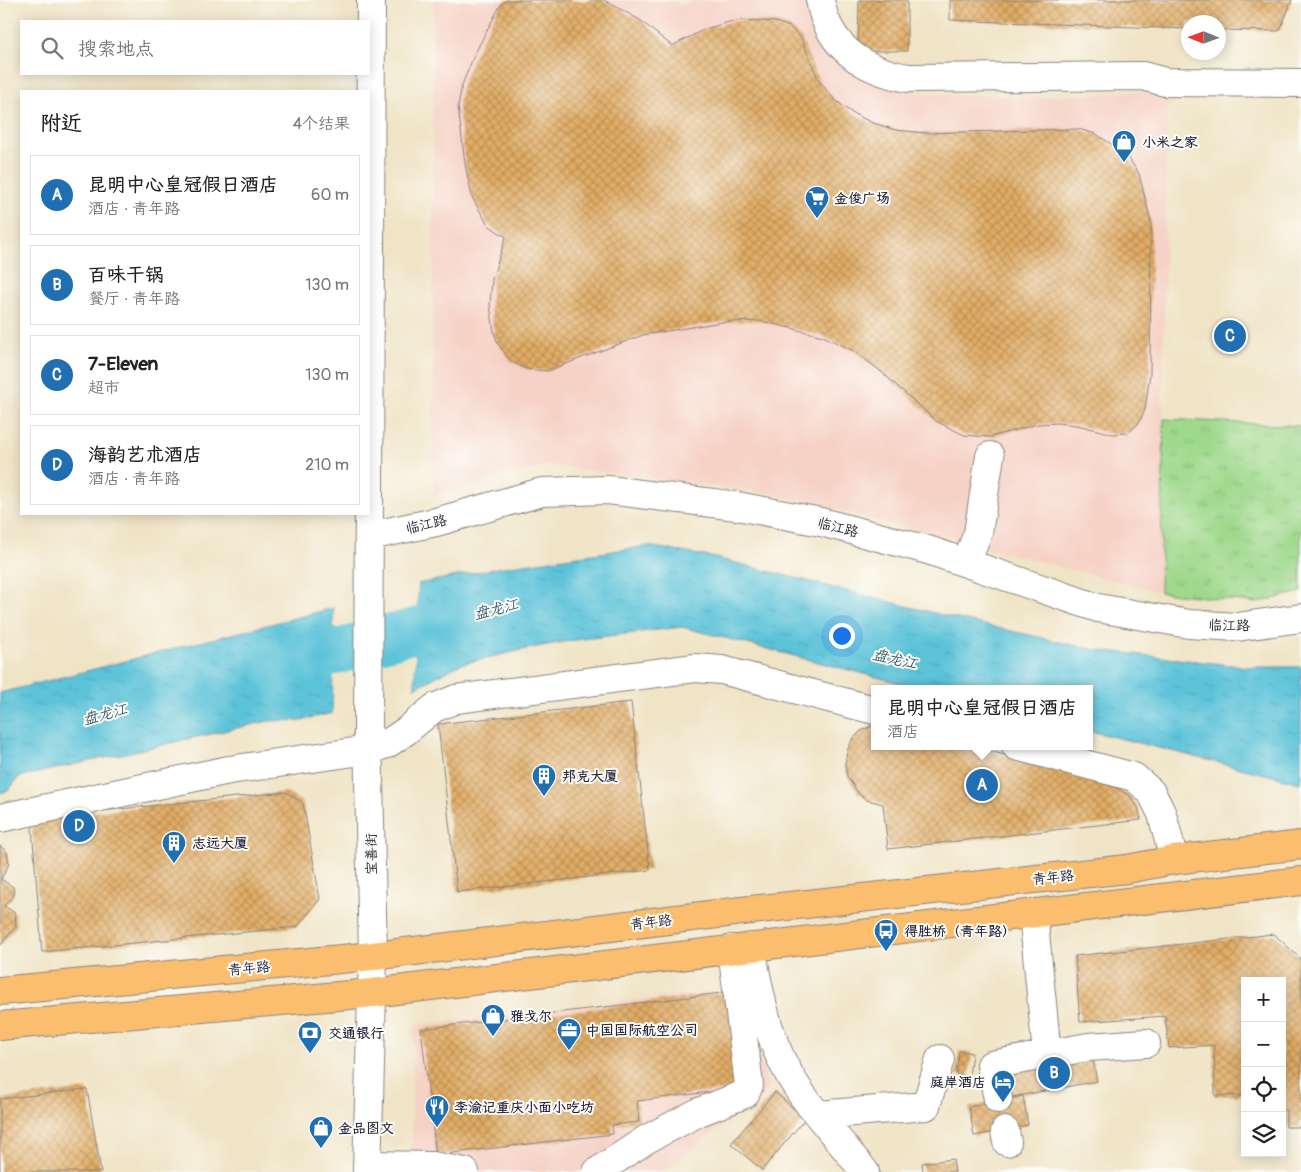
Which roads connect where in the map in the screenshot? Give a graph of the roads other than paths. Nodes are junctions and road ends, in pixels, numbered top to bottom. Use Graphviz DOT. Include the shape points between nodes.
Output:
graph roads {
  1 [pos="371,0"];
  2 [pos="820,0"];
  3 [pos="1301,83"];
  4 [pos="370,268"];
  5 [pos="990,456"];
  6 [pos="369,515"];
  7 [pos="369,536"];
  8 [pos="966,562"];
  9 [pos="1301,618"];
  10 [pos="871,709"];
  11 [pos="368,741"];
  12 [pos="1031,750"];
  13 [pos="0,818"];
  14 [pos="1301,845"];
  15 [pos="1174,860"];
  16 [pos="1301,881"];
  17 [pos="1033,913"];
  18 [pos="742,948"];
  19 [pos="373,956"];
  20 [pos="0,990"];
  21 [pos="372,993"];
  22 [pos="0,1026"];
  23 [pos="1146,1043"];
  24 [pos="1047,1054"];
  25 [pos="940,1059"];
  26 [pos="998,1099"];
  27 [pos="818,1115"];
  28 [pos="367,1169"];
  29 [pos="465,1172"];
  30 [pos="597,1172"];
  31 [pos="865,1172"];
  1 -- 4 [label="street, 宝善街"];
  2 -- 3 [label="street" via="822,17 836,42 884,74 909,78 1143,76 1164,82"];
  5 -- 8 [label="street" via="978,533"];
  6 -- 7 [label="street, 宝善街"];
  7 -- 8 [label="street, 临江路" via="436,522 542,492 608,490 737,506 821,522"];
  7 -- 11 [label="street, 宝善街"];
  8 -- 9 [label="street, 临江路" via="1098,608 1189,624 1237,627"];
  10 -- 11 [label="street" via="722,670 695,668 456,699 434,708 387,744"];
  11 -- 13 [label="street"];
  11 -- 19 [label="street, 宝善街"];
  12 -- 15 [label="street" via="1134,777 1151,792 1162,814"];
  14 -- 15 [label="main road, 青年路"];
  15 -- 19 [label="main road, 青年路" via="1127,869 742,910"];
  16 -- 17 [label="main road"];
  17 -- 18 [label="main road"];
  17 -- 24 [label="street"];
  18 -- 21 [label="main road"];
  18 -- 27 [label="street" via="782,1064 798,1092"];
  18 -- 30 [label="street" via="749,1085 745,1094 699,1112 647,1139"];
  19 -- 20 [label="main road, 青年路"];
  19 -- 21 [label="street, 宝善街"];
  21 -- 22 [label="main road"];
  21 -- 28 [label="street, 宝善街"];
  23 -- 24 [label="street"];
  24 -- 26 [label="street" via="991,1065"];
  25 -- 27 [label="street" via="926,1106"];
  27 -- 31 [label="street"];
  28 -- 29 [label="street" via="433,1166"];
}
